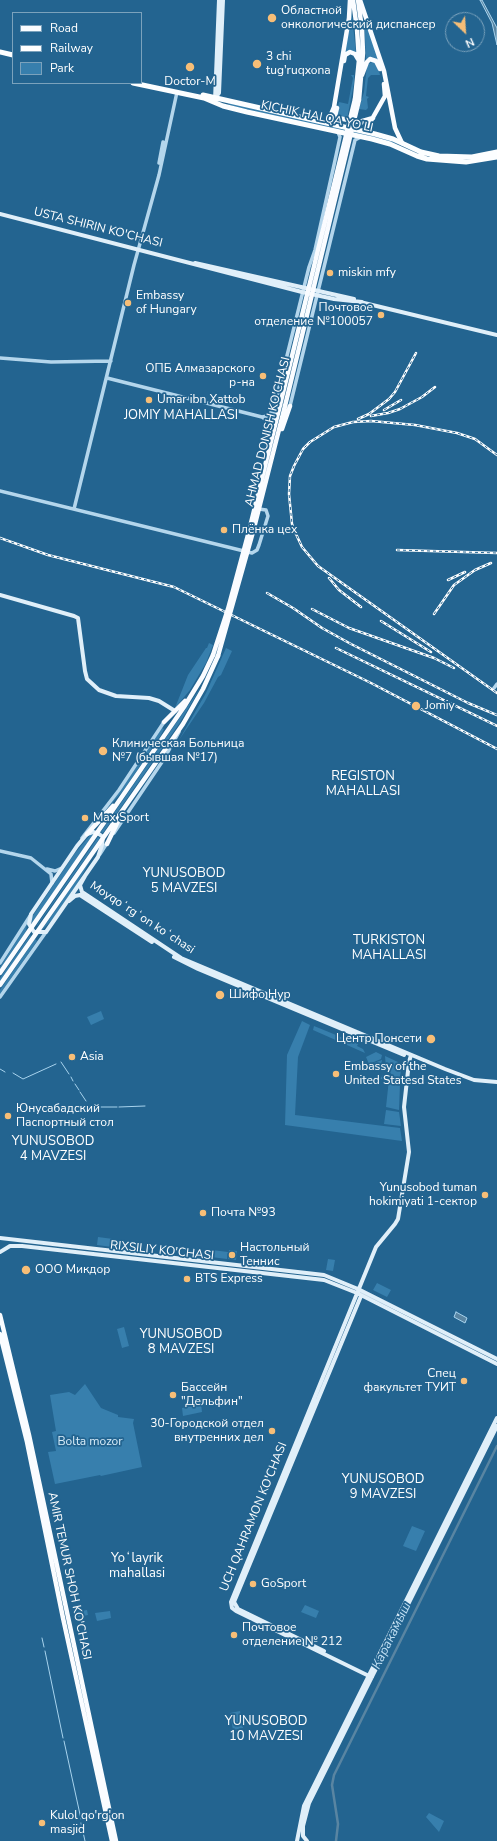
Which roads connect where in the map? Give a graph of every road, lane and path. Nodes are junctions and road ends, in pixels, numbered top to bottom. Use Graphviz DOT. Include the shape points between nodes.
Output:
graph roads {
  1 [pos="219,0"];
  2 [pos="222,0"];
  3 [pos="351,0"];
  4 [pos="360,1"];
  5 [pos="0,52"];
  6 [pos="0,55"];
  7 [pos="12,56"];
  8 [pos="12,56"];
  9 [pos="358,60"];
  10 [pos="362,75"];
  11 [pos="142,82"];
  12 [pos="138,84"];
  13 [pos="388,90"];
  14 [pos="176,92"];
  15 [pos="215,100"];
  16 [pos="357,100"];
  17 [pos="333,110"];
  18 [pos="335,116"];
  19 [pos="373,117"];
  20 [pos="324,122"];
  21 [pos="338,125"];
  22 [pos="363,131"];
  23 [pos="337,132"];
  24 [pos="361,137"];
  25 [pos="401,146"];
  26 [pos="497,152"];
  27 [pos="497,157"];
  28 [pos="0,214"];
  29 [pos="138,249"];
  30 [pos="190,262"];
  31 [pos="309,266"];
  32 [pos="325,270"];
  33 [pos="304,287"];
  34 [pos="302,292"];
  35 [pos="318,293"];
  36 [pos="299,304"];
  37 [pos="315,307"];
  38 [pos="497,335"];
  39 [pos="0,358"];
  40 [pos="111,362"];
  41 [pos="107,378"];
  42 [pos="282,405"];
  43 [pos="262,417"];
  44 [pos="272,432"];
  45 [pos="0,491"];
  46 [pos="74,509"];
  47 [pos="259,509"];
  48 [pos="251,532"];
  49 [pos="0,595"];
  50 [pos="215,656"];
  51 [pos="497,684"];
  52 [pos="494,688"];
  53 [pos="192,694"];
  54 [pos="165,706"];
  55 [pos="176,711"];
  56 [pos="164,722"];
  57 [pos="183,724"];
  58 [pos="125,793"];
  59 [pos="127,804"];
  60 [pos="97,833"];
  61 [pos="87,834"];
  62 [pos="103,837"];
  63 [pos="106,844"];
  64 [pos="77,846"];
  65 [pos="0,851"];
  66 [pos="98,858"];
  67 [pos="46,868"];
  68 [pos="63,868"];
  69 [pos="85,876"];
  70 [pos="52,884"];
  71 [pos="68,901"];
  72 [pos="31,915"];
  73 [pos="31,928"];
  74 [pos="46,932"];
  75 [pos="37,933"];
  76 [pos="0,963"];
  77 [pos="0,973"];
  78 [pos="0,985"];
  79 [pos="0,997"];
  80 [pos="411,1054"];
  81 [pos="404,1056"];
  82 [pos="408,1062"];
  83 [pos="497,1082"];
  84 [pos="0,1238"];
  85 [pos="41,1242"];
  86 [pos="40,1248"];
  87 [pos="0,1252"];
  88 [pos="192,1260"];
  89 [pos="192,1265"];
  90 [pos="311,1273"];
  91 [pos="310,1278"];
  92 [pos="359,1292"];
  93 [pos="392,1308"];
  94 [pos="0,1315"];
  95 [pos="0,1334"];
  96 [pos="494,1359"];
  97 [pos="330,1364"];
  98 [pos="497,1364"];
  99 [pos="497,1418"];
  100 [pos="496,1425"];
  101 [pos="497,1431"];
  102 [pos="475,1470"];
  103 [pos="245,1571"];
  104 [pos="370,1676"];
  105 [pos="297,1840"];
  106 [pos="306,1840"];
  107 [pos="112,1841"];
  108 [pos="116,1841"];
  1 -- 15 [label="main road"];
  2 -- 15 [label="main road" via="220,93"];
  3 -- 9 [label="main road, AHMAD DONISH KO'CHASI" via="357,29"];
  3 -- 17 [label="main road"];
  4 -- 10 [label="main road, AHMAD DONISH KO'CHASI"];
  4 -- 13 [label="main road"];
  5 -- 7 [label="highway"];
  6 -- 8 [label="highway"];
  9 -- 16 [label="main road, AHMAD DONISH KO'CHASI"];
  9 -- 18 [label="main road" via="353,53 345,56"];
  10 -- 16 [label="main road, AHMAD DONISH KO'CHASI"];
  10 -- 19 [label="main road" via="367,62 376,60 381,71 385,94"];
  11 -- 15 [label="highway, KICHIK HALQA YO'LI"];
  12 -- 14 [label="highway, KICHIK HALQA YO'LI"];
  13 -- 19 [label="main road"];
  13 -- 25 [label="main road"];
  14 -- 15 [label="highway, KICHIK HALQA YO'LI"];
  14 -- 29 [label="street" via="158,165 159,175"];
  15 -- 20 [label="highway, KICHIK HALQA YO'LI"];
  15 -- 23 [label="highway, KICHIK HALQA YO'LI" via="247,112"];
  16 -- 42 [label="main road, AHMAD DONISH KO'CHASI, bridge"];
  17 -- 18 [label="main road"];
  17 -- 20 [label="main road" via="329,120"];
  18 -- 19 [label="main road" via="359,122"];
  18 -- 21 [label="main road" via="334,121"];
  19 -- 22 [label="main road"];
  20 -- 21 [label="highway, KICHIK HALQA YO'LI"];
  21 -- 22 [label="highway, KICHIK HALQA YO'LI"];
  22 -- 25 [label="highway, KICHIK HALQA YO'LI"];
  23 -- 24 [label="highway, KICHIK HALQA YO'LI"];
  23 -- 31 [label="street, AHMAD DONISH KO'CHASI" via="340,137"];
  24 -- 25 [label="highway, KICHIK HALQA YO'LI"];
  24 -- 32 [label="street, AHMAD DONISH KO'CHASI" via="355,140"];
  25 -- 26 [label="highway, KICHIK HALQA YO'LI" via="446,156 472,157"];
  25 -- 27 [label="highway, KICHIK HALQA YO'LI" via="420,157 449,162 473,162"];
  28 -- 29 [label="main road, USTA SHIRIN KO'CHASI"];
  29 -- 30 [label="main road, USTA SHIRIN KO'CHASI"];
  29 -- 40 [label="street"];
  30 -- 33 [label="main road, USTA SHIRIN KO'CHASI"];
  30 -- 34 [label="main road, USTA SHIRIN KO'CHASI"];
  31 -- 32 [label="street" via="318,266"];
  31 -- 33 [label="street, AHMAD DONISH KO'CHASI"];
  32 -- 35 [label="street, AHMAD DONISH KO'CHASI"];
  33 -- 34 [label="street, AHMAD DONISH KO'CHASI"];
  33 -- 35 [label="main road, USTA SHIRIN KO'CHASI"];
  34 -- 35 [label="main road, USTA SHIRIN KO'CHASI"];
  34 -- 36 [label="street, AHMAD DONISH KO'CHASI"];
  35 -- 37 [label="street, AHMAD DONISH KO'CHASI"];
  35 -- 38 [label="main road, USTA SHIRIN KO'CHASI" via="334,300 362,302"];
  36 -- 37 [label="street" via="308,303"];
  36 -- 42 [label="street, AHMAD DONISH KO'CHASI"];
  37 -- 42 [label="street, AHMAD DONISH KO'CHASI"];
  39 -- 40 [label="street" via="51,362"];
  40 -- 41 [label="street"];
  41 -- 43 [label="street"];
  41 -- 46 [label="street"];
  42 -- 43 [label="street" via="270,415"];
  42 -- 44 [label="main road, AHMAD DONISH KO'CHASI"];
  42 -- 47 [label="main road, AHMAD DONISH KO'CHASI" via="273,455"];
  43 -- 44 [label="street" via="268,421"];
  44 -- 48 [label="main road, AHMAD DONISH KO'CHASI"];
  45 -- 46 [label="street"];
  46 -- 47 [label="street" via="252,553 257,550 268,516 267,511"];
  47 -- 48 [label="main road, AHMAD DONISH KO'CHASI"];
  48 -- 50 [label="main road, AHMAD DONISH KO'CHASI, bridge"];
  49 -- 54 [label="main road" via="74,616 79,620 87,679 93,685 107,694 145,697"];
  50 -- 53 [label="main road, AHMAD DONISH KO'CHASI"];
  50 -- 57 [label="main road, AHMAD DONISH KO'CHASI" via="203,689"];
  51 -- 52 [label="street"];
  53 -- 55 [label="main road"];
  53 -- 58 [label="main road, AHMAD DONISH KO'CHASI"];
  54 -- 55 [label="main road"];
  54 -- 56 [label="main road" via="168,713"];
  55 -- 56 [label="main road"];
  56 -- 64 [label="street" via="119,790"];
  57 -- 59 [label="main road, AHMAD DONISH KO'CHASI"];
  57 -- 63 [label="street" via="164,759"];
  58 -- 60 [label="main road, AHMAD DONISH KO'CHASI"];
  58 -- 61 [label="main road"];
  59 -- 62 [label="main road, AHMAD DONISH KO'CHASI"];
  59 -- 63 [label="main road"];
  60 -- 61 [label="main road"];
  60 -- 62 [label="main road"];
  60 -- 73 [label="main road, AHMAD DONISH KO'CHASI"];
  61 -- 64 [label="main road"];
  62 -- 66 [label="main road, AHMAD DONISH KO'CHASI"];
  62 -- 75 [label="main road, AHMAD DONISH KO'CHASI"];
  63 -- 66 [label="street"];
  64 -- 68 [label="main road"];
  65 -- 67 [label="street" via="28,857"];
  66 -- 69 [label="main road"];
  67 -- 68 [label="street" via="55,872"];
  67 -- 70 [label="street" via="52,876"];
  68 -- 70 [label="main road"];
  69 -- 71 [label="main road"];
  69 -- 80 [label="main road, Moyqoʻrgʻon koʻchasi" via="80,886 82,892 176,955"];
  70 -- 72 [label="main road"];
  71 -- 74 [label="main road"];
  71 -- 81 [label="main road, Moyqoʻrgʻon koʻchasi" via="80,895 188,964"];
  72 -- 73 [label="main road"];
  72 -- 76 [label="street"];
  73 -- 75 [label="main road"];
  73 -- 77 [label="main road, AHMAD DONISH KO'CHASI"];
  74 -- 75 [label="main road"];
  74 -- 79 [label="street"];
  75 -- 78 [label="main road, AHMAD DONISH KO'CHASI"];
  80 -- 81 [label="main road"];
  80 -- 82 [label="main road, UCH QAHRAMON KO'CHASI"];
  80 -- 83 [label="main road, Moyqoʻrgʻon koʻchasi" via="474,1080"];
  81 -- 82 [label="main road"];
  82 -- 92 [label="main road, UCH QAHRAMON KO'CHASI" via="404,1109 409,1149 399,1213 395,1224 376,1246"];
  84 -- 85 [label="main road, RIXSILIY KO'CHASI"];
  85 -- 86 [label="main road"];
  85 -- 88 [label="main road, RIXSILIY KO'CHASI"];
  86 -- 87 [label="main road, RIXSILIY KO'CHASI" via="14,1245"];
  86 -- 89 [label="main road, RIXSILIY KO'CHASI"];
  88 -- 89 [label="main road"];
  88 -- 90 [label="main road, RIXSILIY KO'CHASI"];
  89 -- 91 [label="main road, RIXSILIY KO'CHASI"];
  90 -- 91 [label="main road"];
  90 -- 92 [label="main road, RIXSILIY KO'CHASI" via="334,1278"];
  91 -- 92 [label="main road, RIXSILIY KO'CHASI"];
  92 -- 93 [label="main road, RIXSILIY KO'CHASI"];
  92 -- 93 [label="main road, RIXSILIY KO'CHASI"];
  92 -- 97 [label="main road, UCH QAHRAMON KO'CHASI"];
  93 -- 96 [label="main road, RIXSILIY KO'CHASI"];
  94 -- 108 [label="main road, AMIR TEMUR SHOH KO'CHASI" via="29,1435"];
  95 -- 107 [label="main road, AMIR TEMUR SHOH KO'CHASI" via="27,1442"];
  96 -- 98 [label="main road, RIXSILIY KO'CHASI"];
  97 -- 103 [label="main road, UCH QAHRAMON KO'CHASI"];
  97 -- 103 [label="main road, UCH QAHRAMON KO'CHASI"];
  99 -- 100 [label="main road"];
  100 -- 102 [label="main road"];
  100 -- 104 [label="main road" via="398,1615"];
  101 -- 102 [label="main road"];
  102 -- 104 [label="main road"];
  103 -- 104 [label="main road, UCH QAHRAMON KO'CHASI" via="231,1600 231,1606 236,1611"];
  104 -- 105 [label="main road" via="304,1806"];
  104 -- 106 [label="main road" via="309,1804 303,1826"];
}
